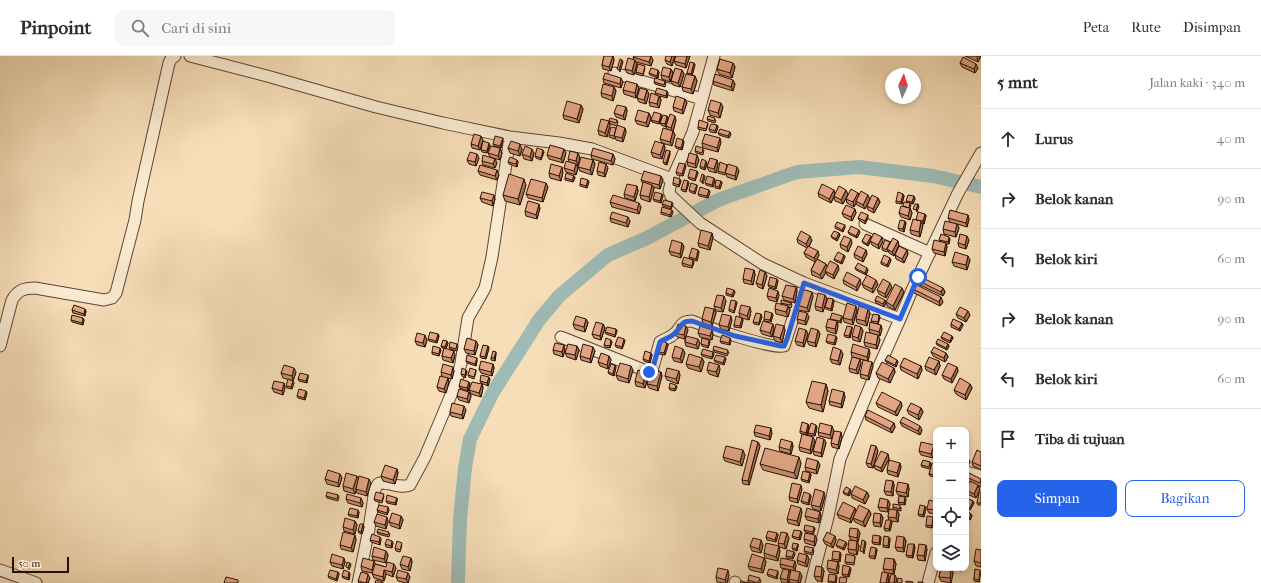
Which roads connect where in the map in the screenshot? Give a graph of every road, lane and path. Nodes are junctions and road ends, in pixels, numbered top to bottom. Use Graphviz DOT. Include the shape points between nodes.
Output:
graph roads {
  1 [pos="175,56"];
  2 [pos="190,56"];
  3 [pos="714,56"];
  4 [pos="614,73"];
  5 [pos="702,99"];
  6 [pos="510,137"];
  7 [pos="981,153"];
  8 [pos="672,179"];
  9 [pos="865,224"];
  10 [pos="930,253"];
  11 [pos="804,283"];
  12 [pos="900,319"];
  13 [pos="561,337"];
  14 [pos="0,346"];
  15 [pos="969,473"];
  16 [pos="981,476"];
  17 [pos="933,564"];
  18 [pos="0,570"];
  19 [pos="36,583"];
  20 [pos="358,583"];
  21 [pos="810,583"];
  22 [pos="928,583"];
  1 -- 14 [label="street" via="168,63 135,220 116,294 104,300 24,288 16,293 12,300"];
  2 -- 6 [label="street" via="376,107"];
  3 -- 5 [label="street"];
  4 -- 5 [label="street"];
  5 -- 8 [label="street" via="693,132"];
  6 -- 8 [label="street" via="559,142 592,149"];
  6 -- 20 [label="street" via="492,257 485,288 468,318 456,383 410,485 380,483 375,489"];
  7 -- 10 [label="street" via="958,193"];
  8 -- 11 [label="street" via="669,194 700,223 763,264"];
  9 -- 10 [label="street"];
  10 -- 12 [label="street"];
  11 -- 12 [label="street"];
  11 -- 13 [label="street" via="784,346 735,336 686,321 675,334 660,342 652,371 649,372"];
  12 -- 21 [label="street" via="840,459"];
  15 -- 16 [label="street"];
  17 -- 22 [label="street"];
  18 -- 19 [label="street"];
}
